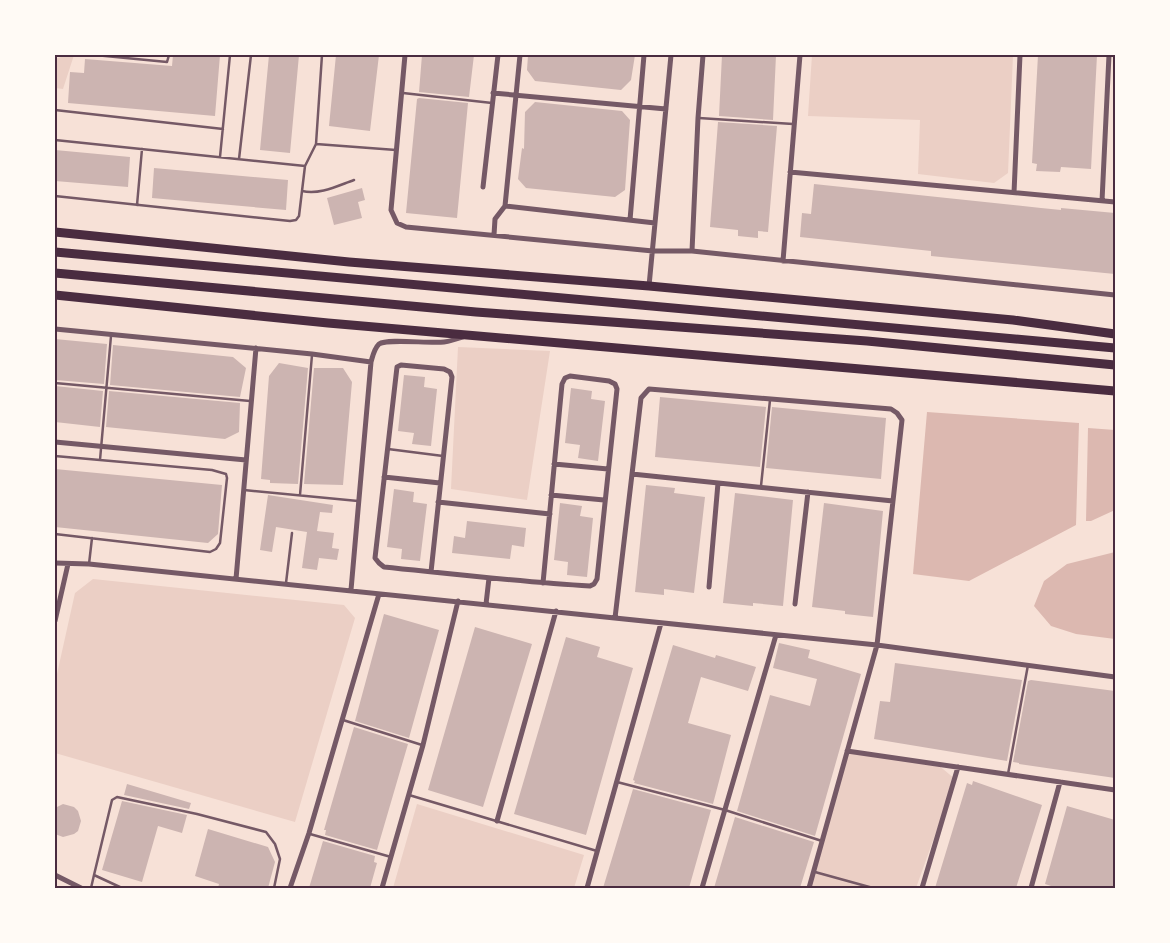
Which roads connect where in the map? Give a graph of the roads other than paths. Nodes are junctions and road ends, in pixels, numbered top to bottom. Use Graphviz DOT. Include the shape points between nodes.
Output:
graph roads {
  1 [pos="95,55"];
  2 [pos="169,55"];
  3 [pos="230,55"];
  4 [pos="251,55"];
  5 [pos="322,55"];
  6 [pos="404,55"];
  7 [pos="498,55"];
  8 [pos="520,55"];
  9 [pos="644,55"];
  10 [pos="671,55"];
  11 [pos="703,55"];
  12 [pos="800,55"];
  13 [pos="1020,55"];
  14 [pos="1109,55"];
  15 [pos="401,93"];
  16 [pos="494,93"];
  17 [pos="516,95"];
  18 [pos="492,103"];
  19 [pos="640,106"];
  20 [pos="666,109"];
  21 [pos="55,110"];
  22 [pos="698,118"];
  23 [pos="794,124"];
  24 [pos="223,128"];
  25 [pos="55,140"];
  26 [pos="316,144"];
  27 [pos="142,149"];
  28 [pos="396,150"];
  29 [pos="220,157"];
  30 [pos="238,159"];
  31 [pos="305,166"];
  32 [pos="790,172"];
  33 [pos="354,180"];
  34 [pos="483,188"];
  35 [pos="302,191"];
  36 [pos="1014,193"];
  37 [pos="55,196"];
  38 [pos="1102,201"];
  39 [pos="1115,202"];
  40 [pos="137,205"];
  41 [pos="505,206"];
  42 [pos="630,220"];
  43 [pos="655,223"];
  44 [pos="55,232"];
  45 [pos="494,236"];
  46 [pos="653,251"];
  47 [pos="692,251"];
  48 [pos="55,252"];
  49 [pos="783,261"];
  50 [pos="55,273"];
  51 [pos="649,286"];
  52 [pos="55,295"];
  53 [pos="1115,295"];
  54 [pos="55,329"];
  55 [pos="111,334"];
  56 [pos="1115,334"];
  57 [pos="468,335"];
  58 [pos="256,348"];
  59 [pos="1115,348"];
  60 [pos="312,354"];
  61 [pos="371,362"];
  62 [pos="1115,365"];
  63 [pos="55,383"];
  64 [pos="106,388"];
  65 [pos="1115,391"];
  66 [pos="770,399"];
  67 [pos="252,402"];
  68 [pos="55,442"];
  69 [pos="101,446"];
  70 [pos="387,449"];
  71 [pos="55,456"];
  72 [pos="444,456"];
  73 [pos="100,460"];
  74 [pos="246,460"];
  75 [pos="554,464"];
  76 [pos="608,469"];
  77 [pos="632,474"];
  78 [pos="384,477"];
  79 [pos="440,483"];
  80 [pos="718,483"];
  81 [pos="761,488"];
  82 [pos="244,490"];
  83 [pos="808,492"];
  84 [pos="552,494"];
  85 [pos="300,495"];
  86 [pos="604,500"];
  87 [pos="359,501"];
  88 [pos="438,502"];
  89 [pos="893,502"];
  90 [pos="550,514"];
  91 [pos="292,533"];
  92 [pos="55,534"];
  93 [pos="92,538"];
  94 [pos="55,563"];
  95 [pos="68,564"];
  96 [pos="89,564"];
  97 [pos="431,572"];
  98 [pos="489,578"];
  99 [pos="236,579"];
  100 [pos="543,583"];
  101 [pos="286,584"];
  102 [pos="709,587"];
  103 [pos="352,590"];
  104 [pos="55,591"];
  105 [pos="62,591"];
  106 [pos="379,594"];
  107 [pos="458,601"];
  108 [pos="486,604"];
  109 [pos="795,604"];
  110 [pos="556,611"];
  111 [pos="616,618"];
  112 [pos="55,621"];
  113 [pos="661,622"];
  114 [pos="776,635"];
  115 [pos="877,645"];
  116 [pos="1028,665"];
  117 [pos="1115,677"];
  118 [pos="342,720"];
  119 [pos="423,745"];
  120 [pos="847,750"];
  121 [pos="958,767"];
  122 [pos="1008,774"];
  123 [pos="616,782"];
  124 [pos="1060,782"];
  125 [pos="1115,790"];
  126 [pos="409,795"];
  127 [pos="725,810"];
  128 [pos="497,821"];
  129 [pos="308,833"];
  130 [pos="822,841"];
  131 [pos="597,850"];
  132 [pos="391,857"];
  133 [pos="813,872"];
  134 [pos="55,875"];
  135 [pos="94,875"];
  136 [pos="81,888"];
  137 [pos="91,888"];
  138 [pos="122,888"];
  139 [pos="274,888"];
  140 [pos="290,888"];
  141 [pos="382,888"];
  142 [pos="587,888"];
  143 [pos="702,888"];
  144 [pos="808,888"];
  145 [pos="873,888"];
  146 [pos="922,888"];
  147 [pos="1031,888"];
  1 -- 2 [label="lane" via="167,62"];
  3 -- 24 [label="lane"];
  4 -- 30 [label="lane"];
  5 -- 26 [label="lane"];
  6 -- 15 [label="street"];
  7 -- 16 [label="street"];
  8 -- 17 [label="street"];
  9 -- 19 [label="street"];
  10 -- 20 [label="street"];
  11 -- 22 [label="street"];
  12 -- 23 [label="street"];
  13 -- 36 [label="street"];
  14 -- 38 [label="street"];
  15 -- 18 [label="lane"];
  15 -- 28 [label="street"];
  16 -- 17 [label="street"];
  16 -- 18 [label="street"];
  17 -- 19 [label="street"];
  17 -- 41 [label="street"];
  18 -- 34 [label="street"];
  19 -- 20 [label="street"];
  19 -- 42 [label="street"];
  20 -- 43 [label="street"];
  21 -- 24 [label="lane"];
  22 -- 23 [label="lane"];
  22 -- 47 [label="street"];
  23 -- 32 [label="street"];
  24 -- 29 [label="lane"];
  25 -- 27 [label="lane"];
  26 -- 28 [label="lane"];
  26 -- 31 [label="lane"];
  27 -- 29 [label="lane"];
  27 -- 40 [label="lane"];
  28 -- 45 [label="street" via="390,210 397,223 406,227"];
  29 -- 30 [label="lane"];
  30 -- 31 [label="lane"];
  31 -- 35 [label="lane"];
  32 -- 36 [label="street"];
  32 -- 49 [label="street"];
  33 -- 35 [label="lane" via="321,192"];
  35 -- 40 [label="lane" via="299,216 290,221"];
  36 -- 38 [label="street"];
  37 -- 40 [label="lane"];
  38 -- 39 [label="street"];
  41 -- 42 [label="street"];
  41 -- 45 [label="street" via="496,219"];
  42 -- 43 [label="street"];
  43 -- 46 [label="street"];
  44 -- 51 [label="main road" via="349,262"];
  45 -- 46 [label="street"];
  46 -- 47 [label="street"];
  46 -- 51 [label="street"];
  47 -- 49 [label="street"];
  48 -- 59 [label="main road"];
  49 -- 53 [label="street"];
  50 -- 62 [label="main road"];
  51 -- 56 [label="main road" via="1013,320"];
  52 -- 57 [label="main road"];
  54 -- 55 [label="street"];
  55 -- 58 [label="street"];
  55 -- 64 [label="lane"];
  57 -- 61 [label="street" via="446,342 387,341 374,351"];
  57 -- 65 [label="main road"];
  58 -- 60 [label="street"];
  58 -- 67 [label="street"];
  60 -- 61 [label="street"];
  60 -- 85 [label="lane"];
  61 -- 87 [label="street"];
  63 -- 64 [label="lane"];
  64 -- 67 [label="lane"];
  64 -- 69 [label="lane"];
  66 -- 77 [label="street" via="649,389 641,398"];
  66 -- 81 [label="lane"];
  66 -- 89 [label="street" via="891,409 897,413 902,420"];
  67 -- 74 [label="street"];
  68 -- 69 [label="street"];
  69 -- 73 [label="lane"];
  69 -- 74 [label="street"];
  70 -- 72 [label="lane"];
  70 -- 72 [label="street" via="397,367 444,369 452,376"];
  70 -- 78 [label="street"];
  71 -- 73 [label="lane"];
  72 -- 79 [label="street"];
  73 -- 93 [label="lane" via="212,470 226,474 227,478 220,543 210,552"];
  74 -- 82 [label="street"];
  75 -- 76 [label="street"];
  75 -- 76 [label="street" via="562,384 570,376 615,384"];
  75 -- 84 [label="street"];
  76 -- 86 [label="street"];
  77 -- 80 [label="street"];
  77 -- 111 [label="street"];
  78 -- 79 [label="street"];
  78 -- 97 [label="street" via="375,558 384,567"];
  79 -- 88 [label="street"];
  80 -- 81 [label="street"];
  80 -- 102 [label="street"];
  81 -- 83 [label="street"];
  82 -- 85 [label="lane"];
  82 -- 99 [label="street"];
  83 -- 89 [label="street"];
  83 -- 109 [label="street"];
  84 -- 86 [label="street"];
  84 -- 90 [label="street"];
  85 -- 87 [label="lane"];
  86 -- 100 [label="street" via="594,584"];
  87 -- 103 [label="street"];
  88 -- 90 [label="street"];
  88 -- 97 [label="street"];
  89 -- 115 [label="street"];
  90 -- 100 [label="street"];
  91 -- 101 [label="lane"];
  92 -- 93 [label="lane"];
  93 -- 96 [label="lane"];
  94 -- 95 [label="street"];
  95 -- 96 [label="street"];
  95 -- 105 [label="street"];
  96 -- 99 [label="street"];
  97 -- 98 [label="street"];
  98 -- 100 [label="street"];
  98 -- 108 [label="street"];
  99 -- 101 [label="street"];
  101 -- 103 [label="street"];
  103 -- 106 [label="street"];
  104 -- 105 [label="street"];
  105 -- 112 [label="street"];
  106 -- 107 [label="street"];
  106 -- 118 [label="street"];
  107 -- 108 [label="street"];
  107 -- 119 [label="street"];
  108 -- 110 [label="street"];
  110 -- 111 [label="street"];
  110 -- 128 [label="street"];
  111 -- 113 [label="street"];
  113 -- 114 [label="street"];
  113 -- 123 [label="street"];
  114 -- 115 [label="street"];
  114 -- 127 [label="street"];
  115 -- 116 [label="street"];
  115 -- 120 [label="street"];
  116 -- 117 [label="street"];
  116 -- 122 [label="lane"];
  118 -- 119 [label="lane"];
  118 -- 129 [label="street"];
  119 -- 126 [label="street"];
  120 -- 121 [label="street"];
  120 -- 130 [label="street"];
  121 -- 122 [label="street"];
  121 -- 146 [label="street"];
  122 -- 124 [label="street"];
  123 -- 127 [label="lane"];
  123 -- 131 [label="street"];
  124 -- 125 [label="street"];
  124 -- 147 [label="street"];
  126 -- 128 [label="lane"];
  126 -- 132 [label="street"];
  127 -- 130 [label="lane"];
  127 -- 143 [label="street"];
  128 -- 131 [label="lane"];
  129 -- 132 [label="lane"];
  129 -- 140 [label="street"];
  130 -- 133 [label="street"];
  131 -- 142 [label="street"];
  132 -- 141 [label="street"];
  133 -- 144 [label="street"];
  133 -- 145 [label="lane"];
  134 -- 136 [label="street"];
  135 -- 137 [label="lane"];
  135 -- 138 [label="lane"];
  135 -- 139 [label="lane" via="112,800 122,797 266,832 280,859"];
}
